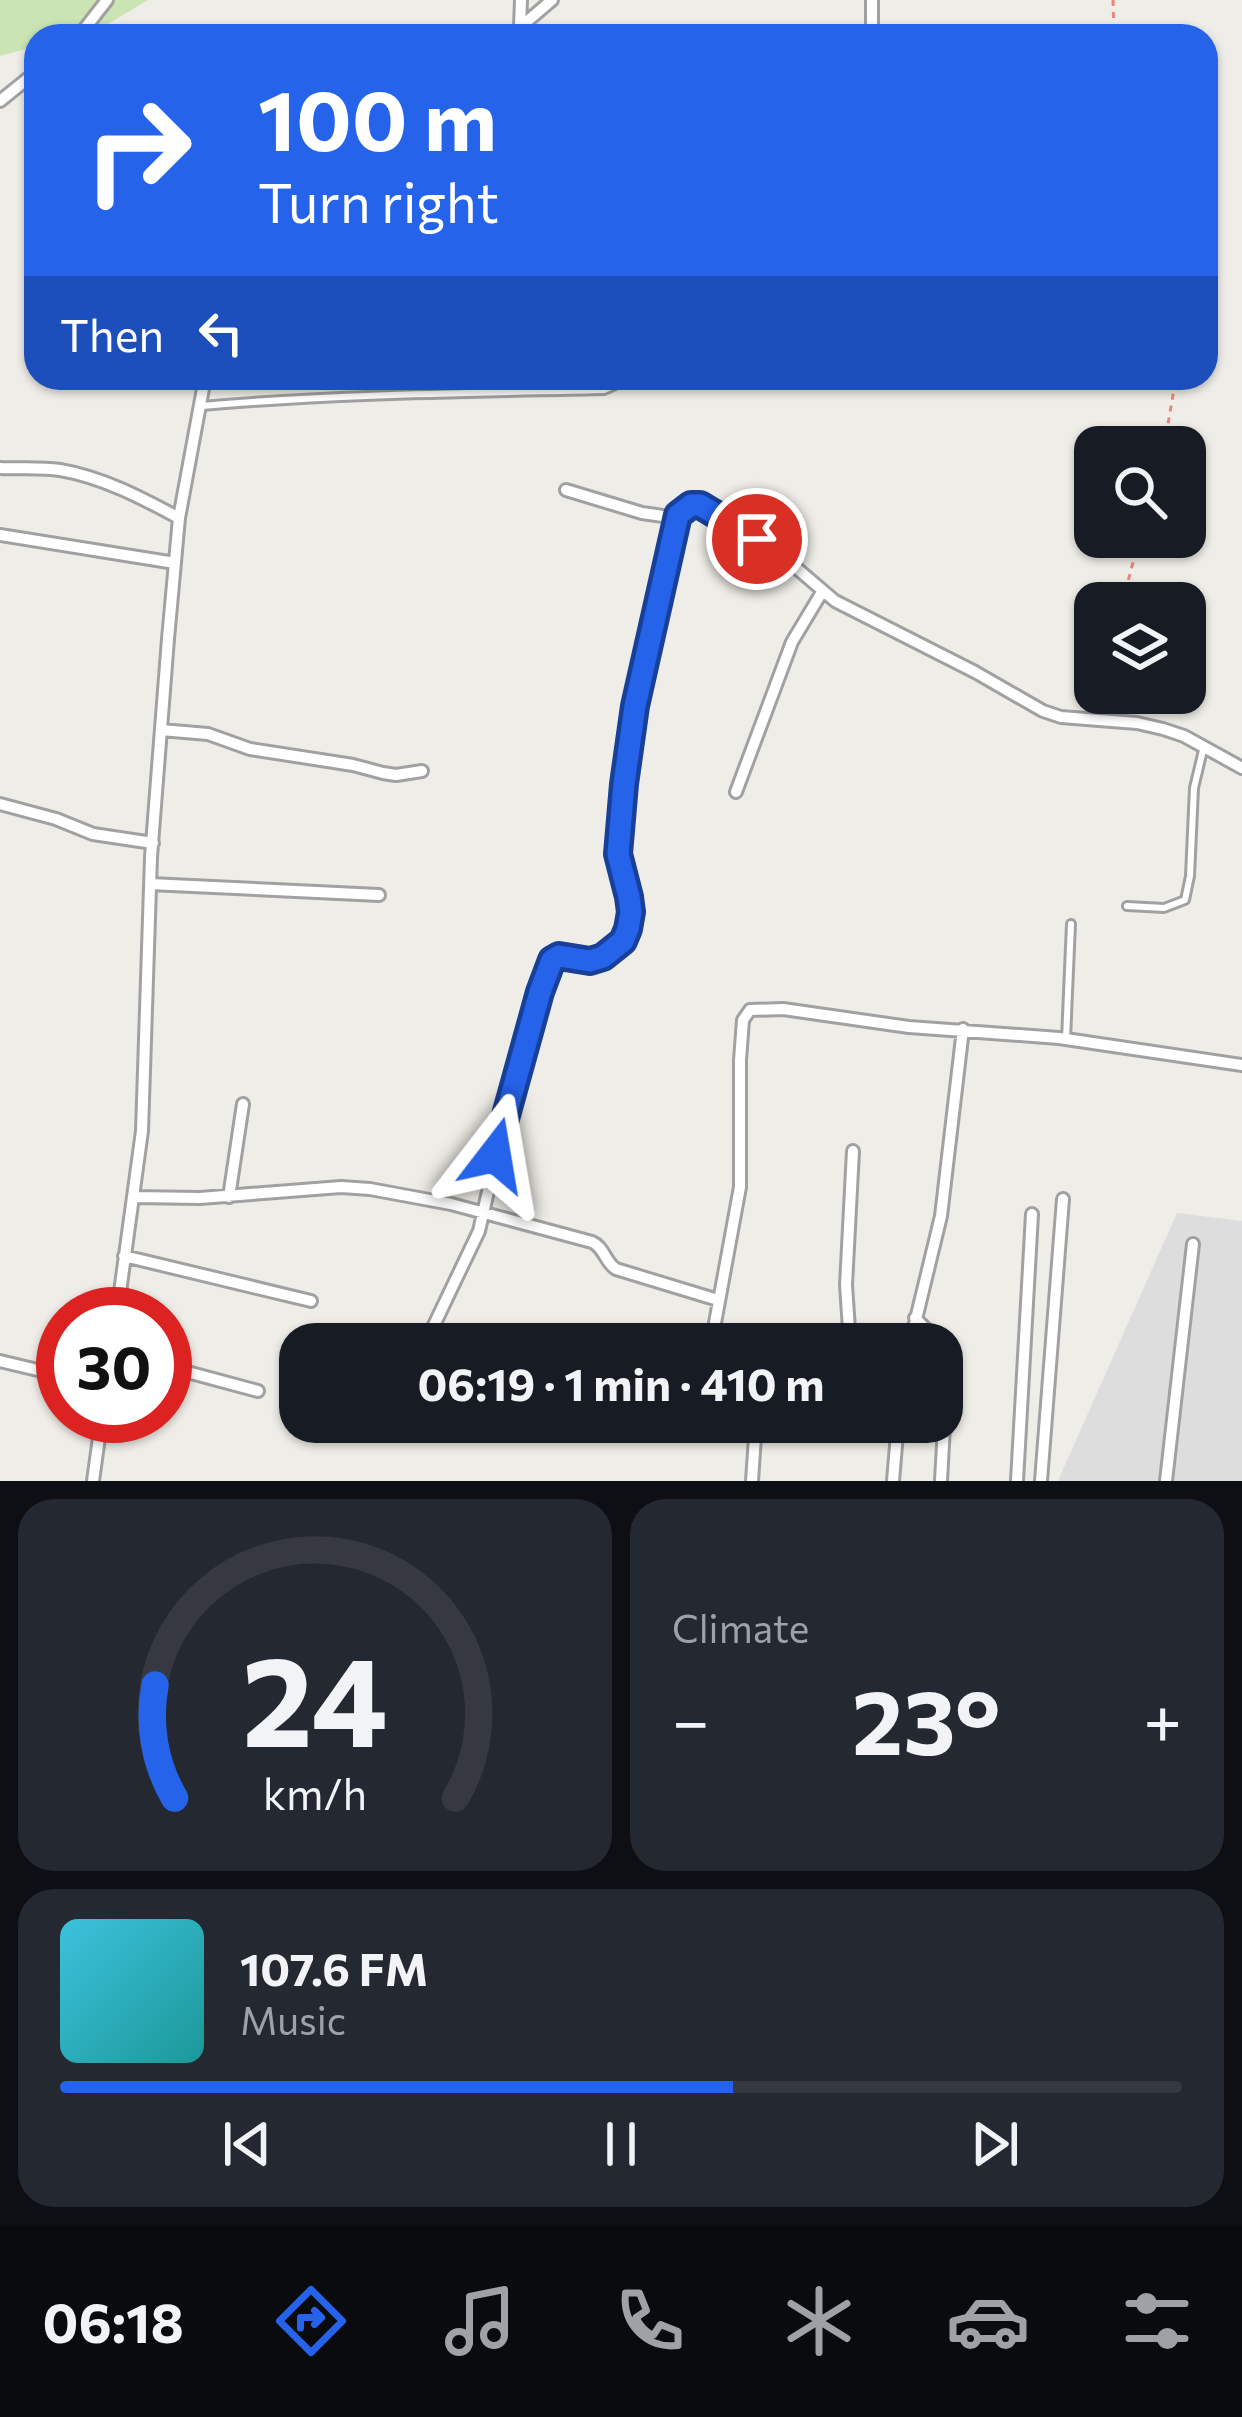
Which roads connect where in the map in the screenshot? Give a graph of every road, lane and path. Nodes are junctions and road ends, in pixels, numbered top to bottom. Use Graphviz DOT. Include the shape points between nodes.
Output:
graph roads {
  1 [pos="107,0"];
  2 [pos="552,0"];
  3 [pos="88,24"];
  4 [pos="524,24"];
  5 [pos="24,81"];
  6 [pos="0,100"];
  7 [pos="202,390"];
  8 [pos="604,390"];
  9 [pos="1174,390"];
  10 [pos="198,407"];
  11 [pos="1168,426"];
  12 [pos="0,469"];
  13 [pos="566,490"];
  14 [pos="179,518"];
  15 [pos="677,518"];
  16 [pos="0,535"];
  17 [pos="175,563"];
  18 [pos="821,592"];
  19 [pos="161,730"];
  20 [pos="1204,746"];
  21 [pos="1242,768"];
  22 [pos="422,772"];
  23 [pos="736,792"];
  24 [pos="0,804"];
  25 [pos="153,843"];
  26 [pos="150,884"];
  27 [pos="379,895"];
  28 [pos="1127,906"];
  29 [pos="1071,924"];
  30 [pos="963,1029"];
  31 [pos="1066,1040"];
  32 [pos="1242,1064"];
  33 [pos="243,1104"];
  34 [pos="853,1151"];
  35 [pos="133,1197"];
  36 [pos="229,1197"];
  37 [pos="1063,1199"];
  38 [pos="484,1213"];
  39 [pos="1032,1214"];
  40 [pos="1193,1244"];
  41 [pos="124,1256"];
  42 [pos="120,1287"];
  43 [pos="718,1300"];
  44 [pos="311,1301"];
  45 [pos="915,1318"];
  46 [pos="434,1323"];
  47 [pos="717,1323"];
  48 [pos="849,1323"];
  49 [pos="914,1323"];
  50 [pos="920,1323"];
  51 [pos="0,1361"];
  52 [pos="36,1370"];
  53 [pos="192,1373"];
  54 [pos="258,1391"];
  55 [pos="98,1443"];
  56 [pos="755,1443"];
  57 [pos="896,1443"];
  58 [pos="943,1443"];
  59 [pos="92,1481"];
  60 [pos="752,1481"];
  61 [pos="893,1481"];
  62 [pos="941,1481"];
  63 [pos="1017,1481"];
  64 [pos="1041,1481"];
  65 [pos="1166,1481"];
  1 -- 3 [label="street"];
  2 -- 4 [label="street"];
  5 -- 6 [label="street"];
  7 -- 10 [label="street"];
  8 -- 10 [label="lane"];
  9 -- 11 [label="path"];
  10 -- 14 [label="street"];
  12 -- 14 [label="street" via="60,470"];
  13 -- 15 [label="street"];
  14 -- 17 [label="street"];
  15 -- 18 [label="street" via="700,505 773,548"];
  15 -- 38 [label="street" via="624,784 618,854 628,929 603,957 552,960"];
  16 -- 17 [label="street"];
  17 -- 19 [label="street"];
  18 -- 20 [label="street" via="1043,711 1137,723"];
  18 -- 23 [label="street" via="792,642"];
  19 -- 22 [label="street" via="383,773"];
  19 -- 25 [label="street"];
  20 -- 21 [label="street"];
  20 -- 28 [label="lane" via="1185,900"];
  24 -- 25 [label="street"];
  25 -- 26 [label="street"];
  26 -- 27 [label="street"];
  26 -- 35 [label="street"];
  29 -- 31 [label="lane"];
  30 -- 31 [label="street"];
  30 -- 43 [label="street" via="783,1009 746,1013 740,1186"];
  30 -- 45 [label="street" via="944,1204"];
  31 -- 32 [label="street"];
  33 -- 36 [label="street"];
  34 -- 48 [label="street"];
  35 -- 36 [label="street"];
  35 -- 41 [label="street"];
  36 -- 38 [label="street" via="341,1187"];
  37 -- 64 [label="street"];
  38 -- 43 [label="street" via="596,1243 616,1269"];
  38 -- 46 [label="street"];
  39 -- 63 [label="street"];
  40 -- 65 [label="street"];
  41 -- 42 [label="street"];
  41 -- 44 [label="street"];
  43 -- 47 [label="street"];
  45 -- 49 [label="street"];
  45 -- 50 [label="street"];
  51 -- 52 [label="street"];
  53 -- 54 [label="street"];
  55 -- 59 [label="street"];
  56 -- 60 [label="street"];
  57 -- 61 [label="street"];
  58 -- 62 [label="street"];
}
